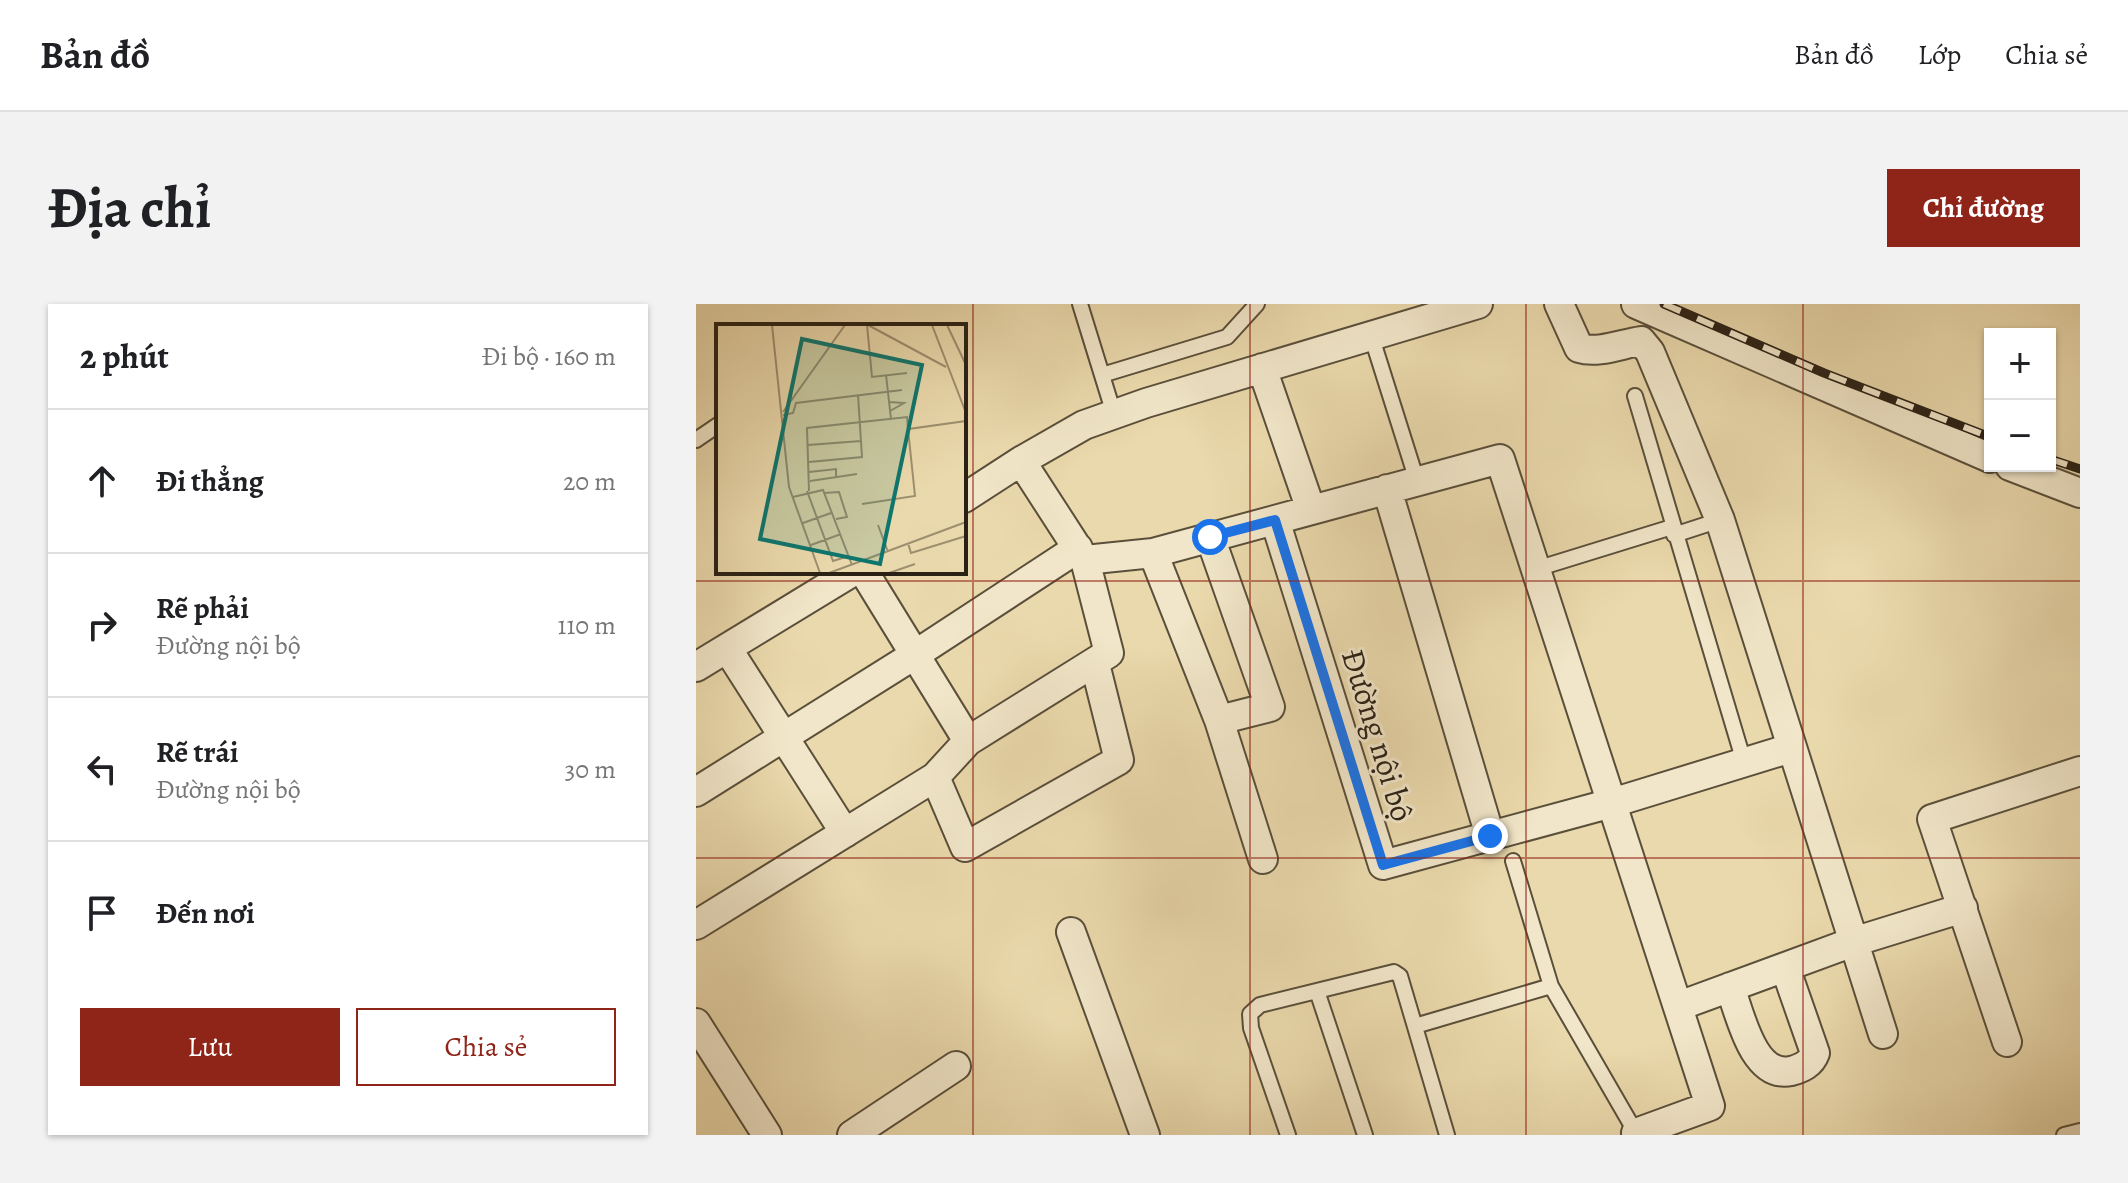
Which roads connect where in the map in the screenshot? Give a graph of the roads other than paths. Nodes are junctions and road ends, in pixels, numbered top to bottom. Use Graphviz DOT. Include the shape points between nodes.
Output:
graph roads {
  1 [pos="1257,304"];
  2 [pos="1478,304"];
  3 [pos="1559,304"];
  4 [pos="1636,304"];
  5 [pos="1083,305"];
  6 [pos="1371,335"];
  7 [pos="1262,368"];
  8 [pos="1102,375"];
  9 [pos="1635,396"];
  10 [pos="1114,414"];
  11 [pos="716,426"];
  12 [pos="696,440"];
  13 [pos="1984,455"];
  14 [pos="1021,461"];
  15 [pos="2026,472"];
  16 [pos="1417,481"];
  17 [pos="1387,489"];
  18 [pos="2080,493"];
  19 [pos="966,497"];
  20 [pos="1311,510"];
  21 [pos="1275,520"];
  22 [pos="1720,520"];
  23 [pos="1673,531"];
  24 [pos="1210,537"];
  25 [pos="1153,553"];
  26 [pos="1081,554"];
  27 [pos="1536,569"];
  28 [pos="849,574"];
  29 [pos="865,574"];
  30 [pos="727,648"];
  31 [pos="916,654"];
  32 [pos="1095,664"];
  33 [pos="696,667"];
  34 [pos="1219,720"];
  35 [pos="784,737"];
  36 [pos="968,741"];
  37 [pos="1791,748"];
  38 [pos="1744,762"];
  39 [pos="2080,771"];
  40 [pos="935,777"];
  41 [pos="696,792"];
  42 [pos="1612,803"];
  43 [pos="845,833"];
  44 [pos="1490,836"];
  45 [pos="1263,859"];
  46 [pos="1513,861"];
  47 [pos="1963,908"];
  48 [pos="700,913"];
  49 [pos="1071,932"];
  50 [pos="1853,942"];
  51 [pos="1785,967"];
  52 [pos="1551,986"];
  53 [pos="1730,987"];
  54 [pos="1317,991"];
  55 [pos="1679,1006"];
  56 [pos="696,1023"];
  57 [pos="1415,1026"];
  58 [pos="1883,1034"];
  59 [pos="2007,1042"];
  60 [pos="956,1066"];
  61 [pos="2080,1131"];
  62 [pos="1635,1134"];
  63 [pos="767,1135"];
  64 [pos="852,1135"];
  65 [pos="1145,1135"];
  66 [pos="1288,1135"];
  67 [pos="1365,1135"];
  68 [pos="1447,1135"];
  69 [pos="2064,1135"];
  1 -- 8 [label="lane" via="1227,337"];
  2 -- 6 [label="street"];
  3 -- 22 [label="street" via="1579,348 1641,341 1646,345"];
  4 -- 13 [label="street"];
  5 -- 8 [label="lane"];
  6 -- 7 [label="street"];
  6 -- 16 [label="lane"];
  7 -- 10 [label="street"];
  7 -- 20 [label="street"];
  8 -- 10 [label="lane"];
  9 -- 23 [label="lane"];
  10 -- 14 [label="street"];
  11 -- 12 [label="lane"];
  14 -- 19 [label="street"];
  14 -- 26 [label="street"];
  15 -- 18 [label="street"];
  16 -- 17 [label="street"];
  16 -- 27 [label="street" via="1500,459"];
  17 -- 20 [label="street"];
  17 -- 44 [label="street"];
  20 -- 21 [label="street"];
  21 -- 24 [label="street"];
  21 -- 44 [label="street, Đường nội bộ" via="1383,865"];
  22 -- 23 [label="lane"];
  22 -- 37 [label="street"];
  23 -- 27 [label="lane"];
  23 -- 38 [label="lane"];
  24 -- 25 [label="street"];
  24 -- 34 [label="street" via="1270,707"];
  25 -- 26 [label="street"];
  25 -- 34 [label="street"];
  26 -- 31 [label="street"];
  26 -- 32 [label="street" via="1109,653"];
  27 -- 42 [label="street"];
  28 -- 30 [label="street"];
  29 -- 31 [label="street"];
  30 -- 33 [label="street"];
  30 -- 35 [label="street"];
  31 -- 35 [label="street"];
  31 -- 36 [label="street"];
  32 -- 36 [label="street"];
  32 -- 40 [label="street" via="1119,760 965,847"];
  34 -- 45 [label="street"];
  35 -- 41 [label="street"];
  35 -- 43 [label="street"];
  36 -- 40 [label="street"];
  37 -- 38 [label="street, Đường nội bộ"];
  37 -- 50 [label="street"];
  38 -- 42 [label="street, Đường nội bộ"];
  39 -- 47 [label="street" via="1932,819"];
  40 -- 43 [label="street"];
  42 -- 44 [label="street, Đường nội bộ"];
  42 -- 55 [label="street"];
  43 -- 48 [label="street"];
  46 -- 52 [label="lane"];
  47 -- 50 [label="street"];
  47 -- 59 [label="street"];
  49 -- 65 [label="street"];
  50 -- 51 [label="street"];
  50 -- 58 [label="street"];
  51 -- 53 [label="street"];
  51 -- 53 [label="street" via="1815,1053 1799,1068 1778,1071 1762,1062"];
  52 -- 57 [label="lane"];
  52 -- 62 [label="lane"];
  53 -- 55 [label="street"];
  54 -- 57 [label="lane" via="1394,972 1400,976"];
  54 -- 66 [label="lane" via="1260,1005 1250,1014"];
  54 -- 67 [label="lane"];
  55 -- 62 [label="street" via="1710,1106"];
  56 -- 63 [label="street"];
  57 -- 68 [label="lane"];
  60 -- 64 [label="street"];
  61 -- 69 [label="lane"];
}
